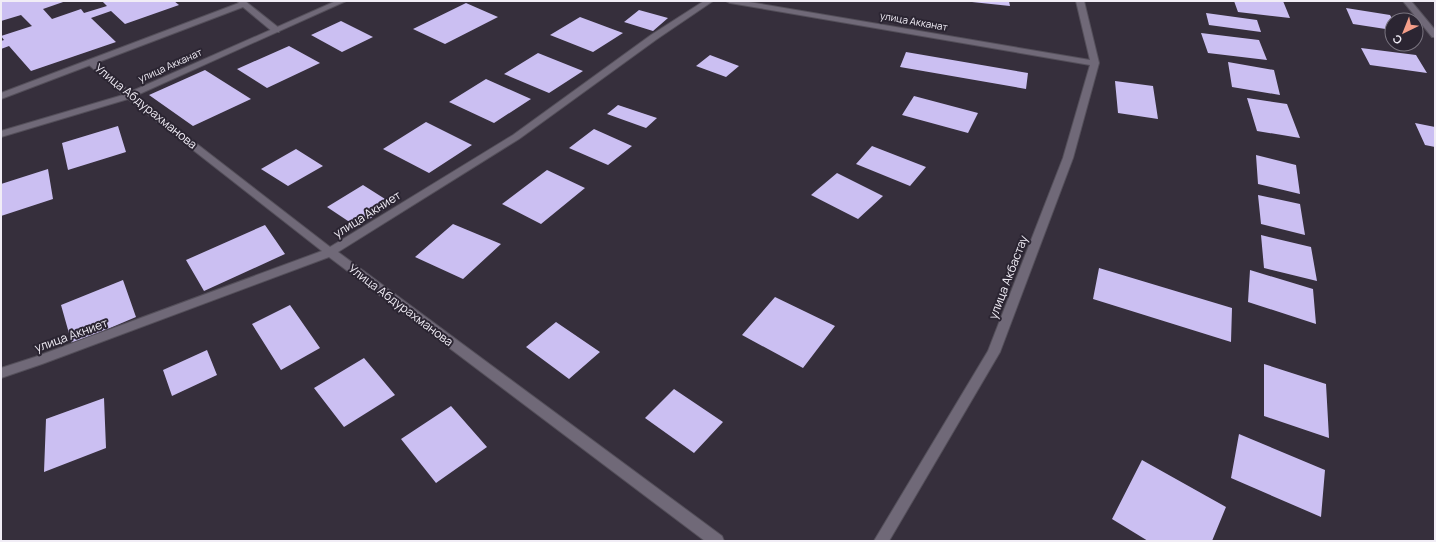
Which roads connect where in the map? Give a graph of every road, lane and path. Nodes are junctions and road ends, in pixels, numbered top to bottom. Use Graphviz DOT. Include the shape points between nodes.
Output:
graph roads {
  1 [pos="342,1"];
  2 [pos="709,1"];
  3 [pos="730,1"];
  4 [pos="1080,1"];
  5 [pos="1407,1"];
  6 [pos="242,2"];
  7 [pos="276,30"];
  8 [pos="1435,35"];
  9 [pos="91,62"];
  10 [pos="1095,63"];
  11 [pos="1,96"];
  12 [pos="129,96"];
  13 [pos="1,134"];
  14 [pos="330,252"];
  15 [pos="1,373"];
  16 [pos="717,541"];
  17 [pos="881,541"];
  1 -- 7 [label="street, улица Акканат"];
  2 -- 14 [label="street, улица Акниет" via="654,37 516,136"];
  3 -- 10 [label="street, улица Акканат"];
  4 -- 10 [label="street, улица Акбастау"];
  5 -- 8 [label="street"];
  6 -- 7 [label="street"];
  6 -- 9 [label="street"];
  7 -- 12 [label="street, улица Акканат"];
  9 -- 11 [label="street"];
  9 -- 12 [label="street, Улица Абдурахманова"];
  10 -- 17 [label="street, улица Акбастау" via="1068,158 994,352"];
  12 -- 13 [label="street, улица Акканат"];
  12 -- 14 [label="street, Улица Абдурахманова"];
  14 -- 15 [label="street, улица Акниет"];
  14 -- 16 [label="street, Улица Абдурахманова"];
}
